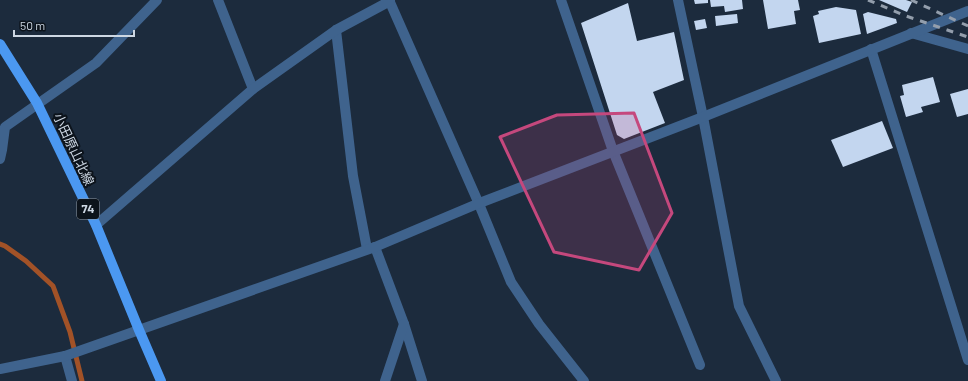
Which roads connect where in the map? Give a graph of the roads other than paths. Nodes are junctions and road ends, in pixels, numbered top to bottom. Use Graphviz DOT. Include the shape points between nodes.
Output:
graph roads {
  1 [pos="157,0"];
  2 [pos="218,0"];
  3 [pos="391,0"];
  4 [pos="562,0"];
  5 [pos="678,0"];
  6 [pos="968,11"];
  7 [pos="336,30"];
  8 [pos="911,33"];
  9 [pos="0,44"];
  10 [pos="871,49"];
  11 [pos="968,49"];
  12 [pos="253,89"];
  13 [pos="37,103"];
  14 [pos="703,117"];
  15 [pos="2,133"];
  16 [pos="613,151"];
  17 [pos="0,158"];
  18 [pos="479,204"];
  19 [pos="96,226"];
  20 [pos="371,248"];
  21 [pos="404,324"];
  22 [pos="139,330"];
  23 [pos="66,356"];
  24 [pos="968,360"];
  25 [pos="700,365"];
  26 [pos="0,369"];
  27 [pos="72,381"];
  28 [pos="161,381"];
  29 [pos="385,381"];
  30 [pos="422,381"];
  31 [pos="584,381"];
  32 [pos="776,381"];
  1 -- 13 [label="street" via="96,62"];
  2 -- 12 [label="street"];
  3 -- 7 [label="street"];
  3 -- 18 [label="street"];
  4 -- 16 [label="street"];
  5 -- 14 [label="street"];
  6 -- 8 [label="street"];
  7 -- 12 [label="street"];
  7 -- 20 [label="street" via="353,176"];
  8 -- 10 [label="street"];
  8 -- 11 [label="street"];
  9 -- 13 [label="main road, 小田原山北線 / 74"];
  10 -- 14 [label="street"];
  10 -- 24 [label="street"];
  12 -- 19 [label="street"];
  13 -- 15 [label="street" via="5,127"];
  13 -- 19 [label="main road, 小田原山北線 / 74"];
  14 -- 16 [label="street"];
  14 -- 32 [label="street" via="739,306"];
  15 -- 17 [label="street"];
  16 -- 18 [label="street"];
  16 -- 25 [label="street"];
  18 -- 20 [label="street"];
  18 -- 31 [label="street" via="511,282 539,324"];
  19 -- 22 [label="main road, 小田原山北線 / 74"];
  20 -- 21 [label="street"];
  20 -- 22 [label="street"];
  21 -- 29 [label="street"];
  21 -- 30 [label="street"];
  22 -- 23 [label="street"];
  22 -- 28 [label="main road, 小田原山北線 / 74"];
  23 -- 26 [label="street"];
  23 -- 27 [label="street"];
}
